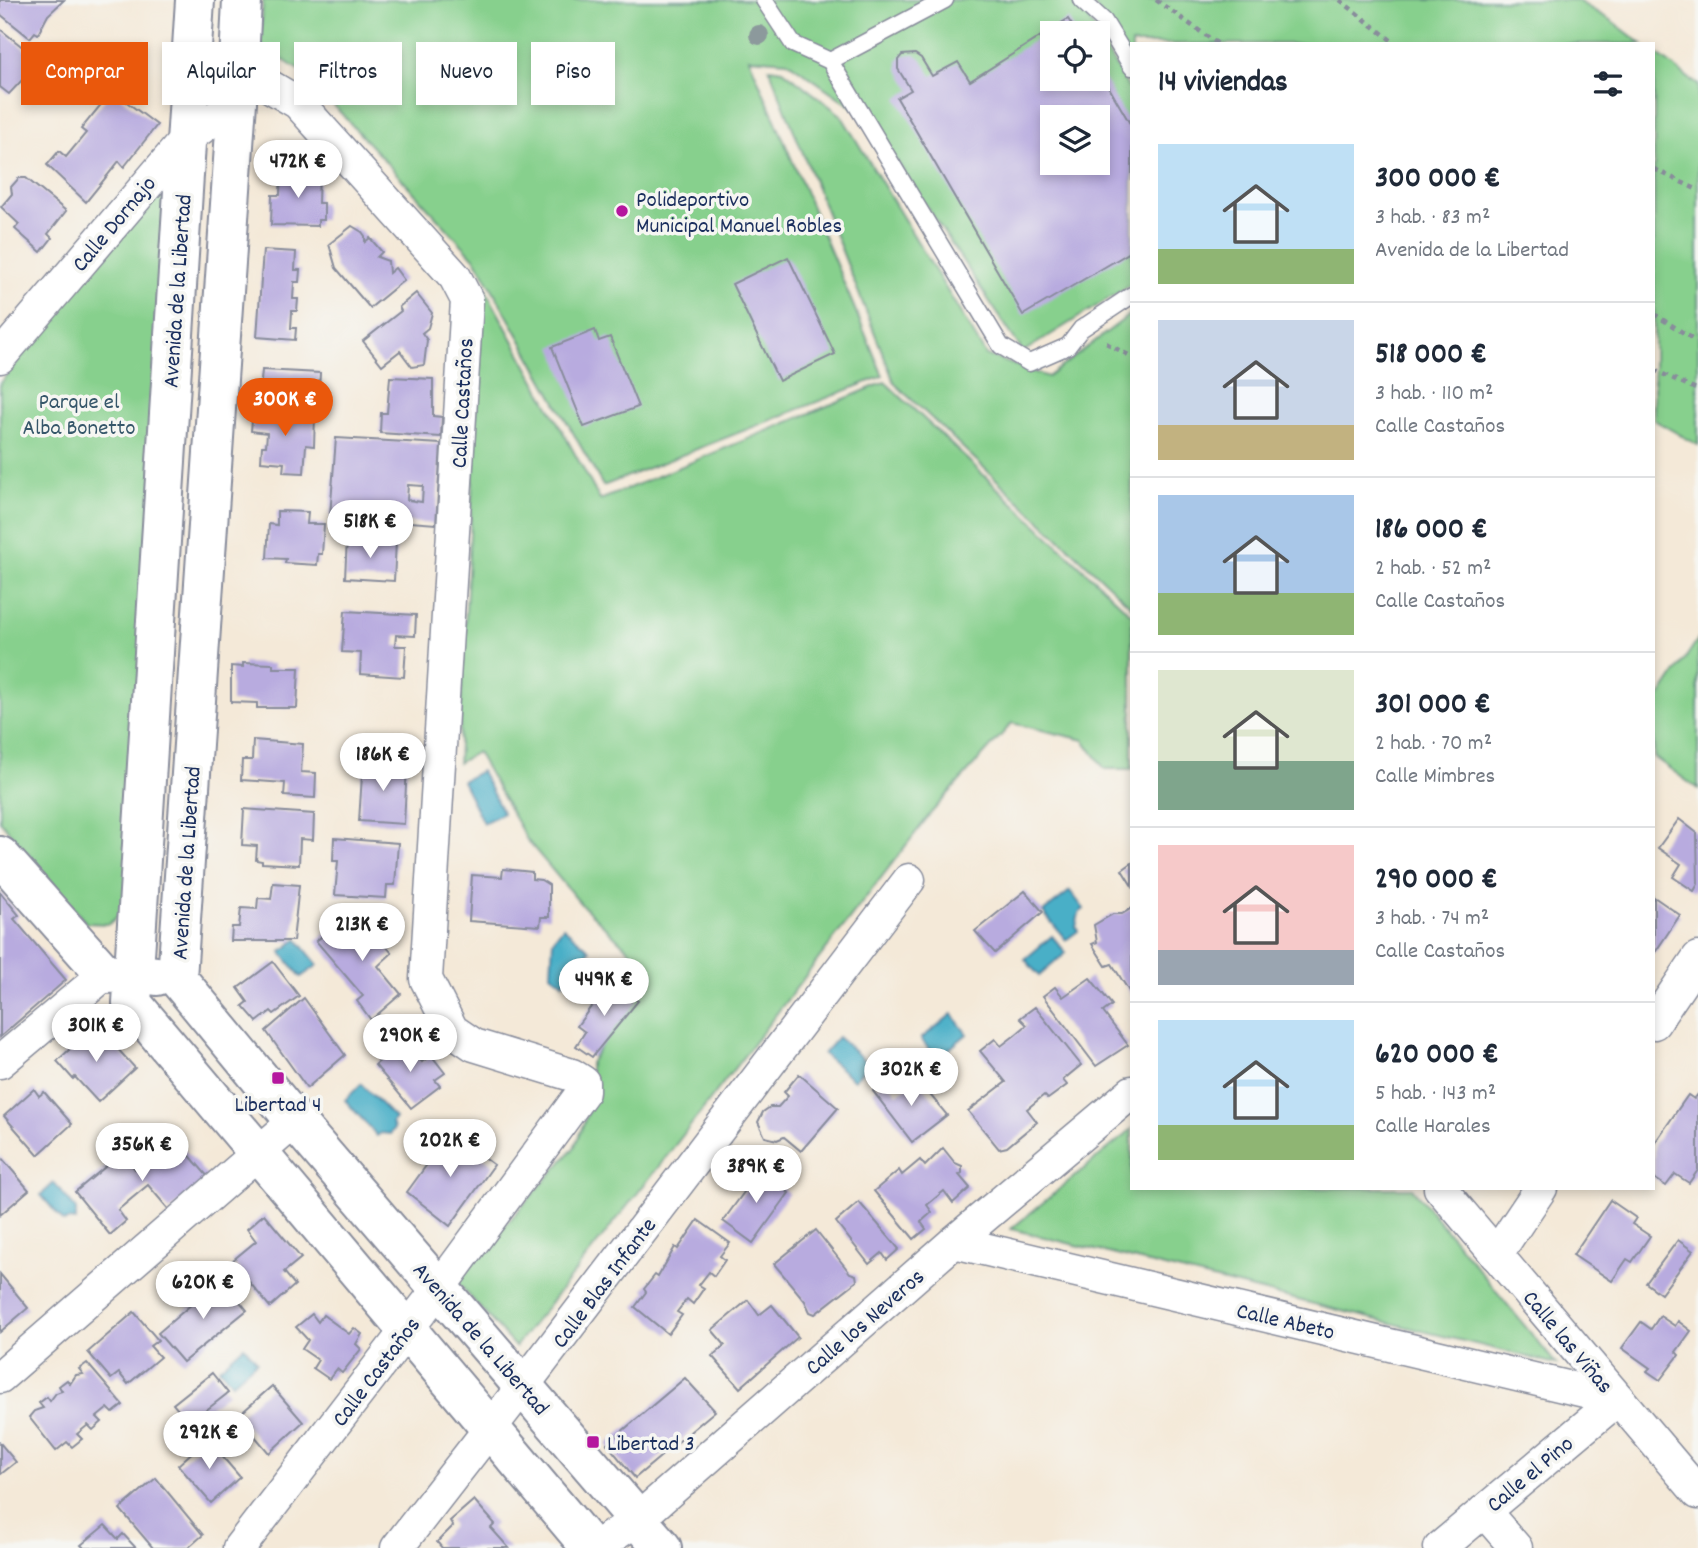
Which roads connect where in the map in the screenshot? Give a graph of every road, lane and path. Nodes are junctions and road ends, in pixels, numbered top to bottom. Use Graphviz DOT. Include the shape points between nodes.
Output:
graph roads {
  1 [pos="195,0"];
  2 [pos="242,0"];
  3 [pos="764,0"];
  4 [pos="945,0"];
  5 [pos="1081,0"];
  6 [pos="1156,0"];
  7 [pos="1340,0"];
  8 [pos="240,42"];
  9 [pos="1215,42"];
  10 [pos="1393,42"];
  11 [pos="830,61"];
  12 [pos="1130,64"];
  13 [pos="280,98"];
  14 [pos="219,105"];
  15 [pos="237,105"];
  16 [pos="186,139"];
  17 [pos="1655,169"];
  18 [pos="1698,190"];
  19 [pos="1130,296"];
  20 [pos="1655,315"];
  21 [pos="1698,342"];
  22 [pos="0,357"];
  23 [pos="1655,370"];
  24 [pos="1698,390"];
  25 [pos="0,856"];
  26 [pos="909,880"];
  27 [pos="1698,958"];
  28 [pos="120,974"];
  29 [pos="177,978"];
  30 [pos="1655,1022"];
  31 [pos="0,1062"];
  32 [pos="1130,1094"];
  33 [pos="295,1121"];
  34 [pos="258,1153"];
  35 [pos="1442,1190"];
  36 [pos="1540,1190"];
  37 [pos="954,1242"];
  38 [pos="1496,1255"];
  39 [pos="439,1288"];
  40 [pos="407,1329"];
  41 [pos="0,1377"];
  42 [pos="523,1386"];
  43 [pos="1618,1399"];
  44 [pos="490,1428"];
  45 [pos="1698,1493"];
  46 [pos="1484,1511"];
  47 [pos="638,1520"];
  48 [pos="239,1548"];
  49 [pos="397,1548"];
  50 [pos="593,1548"];
  51 [pos="662,1548"];
  52 [pos="1440,1548"];
  53 [pos="1516,1548"];
  1 -- 16 [label="street, Avenida de la Libertad"];
  2 -- 8 [label="street, Avenida de la Libertad"];
  3 -- 11 [label="lane" via="793,44"];
  4 -- 11 [label="lane"];
  5 -- 12 [label="lane" via="1104,21"];
  6 -- 9 [label="path"];
  7 -- 10 [label="path"];
  11 -- 19 [label="lane" via="1001,346 1029,363 1068,346 1081,329"];
  13 -- 39 [label="street, Calle Castaños" via="298,103 455,277 467,300 426,979 452,1030 474,1045 583,1082 583,1092"];
  14 -- 16 [label="street, Calle Dornajo"];
  15 -- 29 [label="street, Avenida de la Libertad"];
  16 -- 22 [label="street, Calle Dornajo"];
  16 -- 28 [label="street, Avenida de la Libertad"];
  17 -- 18 [label="path"];
  20 -- 21 [label="path"];
  23 -- 24 [label="path"];
  25 -- 28 [label="street"];
  26 -- 42 [label="street, Calle Blas Infante"];
  27 -- 30 [label="street"];
  28 -- 29 [label="street"];
  28 -- 31 [label="street"];
  28 -- 34 [label="street, Avenida de la Libertad" via="132,1003"];
  29 -- 33 [label="street, Avenida de la Libertad"];
  32 -- 37 [label="street, Calle los Neveros"];
  33 -- 34 [label="street"];
  33 -- 39 [label="street, Avenida de la Libertad"];
  34 -- 40 [label="street, Avenida de la Libertad"];
  34 -- 41 [label="street"];
  35 -- 38 [label="street, Calle las Viñas"];
  36 -- 38 [label="street"];
  37 -- 43 [label="street, Calle Abeto"];
  37 -- 47 [label="street, Calle los Neveros"];
  38 -- 43 [label="street, Calle las Viñas"];
  39 -- 40 [label="street, Calle Castaños"];
  39 -- 42 [label="street, Avenida de la Libertad"];
  40 -- 44 [label="street, Avenida de la Libertad"];
  40 -- 48 [label="street, Calle Castaños"];
  42 -- 44 [label="street, Calle Blas Infante"];
  42 -- 47 [label="street, Avenida de la Libertad"];
  43 -- 45 [label="street, Calle las Viñas"];
  43 -- 46 [label="street, Calle el Pino"];
  44 -- 49 [label="street, Calle Blas Infante"];
  44 -- 50 [label="street, Avenida de la Libertad"];
  46 -- 52 [label="street, Calle el Pino"];
  46 -- 53 [label="street"];
  47 -- 50 [label="street, Calle los Neveros"];
  47 -- 51 [label="street, Avenida de la Libertad"];
}
